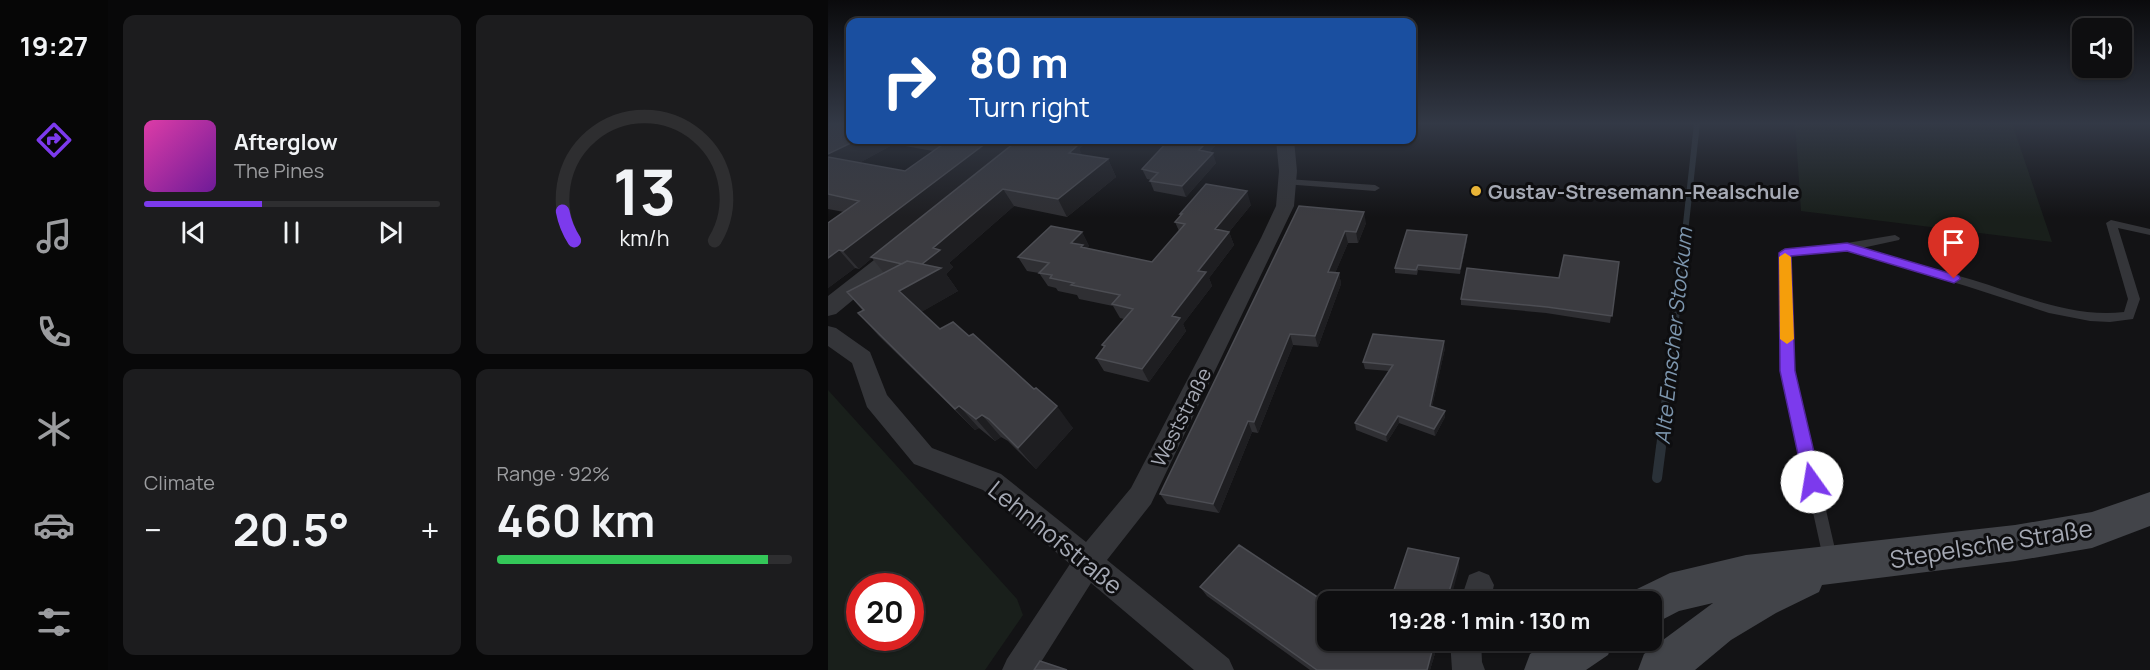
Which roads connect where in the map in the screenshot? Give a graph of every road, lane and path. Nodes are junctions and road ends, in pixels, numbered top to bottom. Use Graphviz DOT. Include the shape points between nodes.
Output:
graph roads {
  1 [pos="1286,154"];
  2 [pos="1287,182"];
  3 [pos="1376,188"];
  4 [pos="2150,232"];
  5 [pos="918,235"];
  6 [pos="1895,238"];
  7 [pos="1847,247"];
  8 [pos="828,308"];
  9 [pos="828,334"];
  10 [pos="2150,509"];
  11 [pos="1088,562"];
  12 [pos="1830,566"];
  13 [pos="1662,598"];
  14 [pos="1465,651"];
  15 [pos="1576,651"];
  16 [pos="1018,670"];
  17 [pos="1218,670"];
  18 [pos="1469,670"];
  19 [pos="1546,670"];
  20 [pos="1660,670"];
  1 -- 2 [label="street, Weststraße"];
  2 -- 3 [label="lane"];
  2 -- 11 [label="street, Weststraße" via="1285,207 1271,238 1141,496"];
  4 -- 7 [label="lane" via="2111,223 2134,299 2129,315 2109,320 2008,296"];
  5 -- 8 [label="street"];
  6 -- 7 [label="lane"];
  7 -- 12 [label="lane" via="1785,253 1788,371"];
  9 -- 11 [label="street, Lehnhofstraße" via="862,358 876,400 922,456 992,482"];
  10 -- 12 [label="street, Stepelsche Straße" via="2092,530"];
  11 -- 16 [label="street, Weststraße"];
  11 -- 17 [label="street, Lehnhofstraße"];
  12 -- 13 [label="street, Stepelsche Straße" via="1746,575"];
  12 -- 20 [label="street, Stepelsche Straße" via="1761,598 1725,620"];
  14 -- 18 [label="street"];
  15 -- 19 [label="street"];
}
